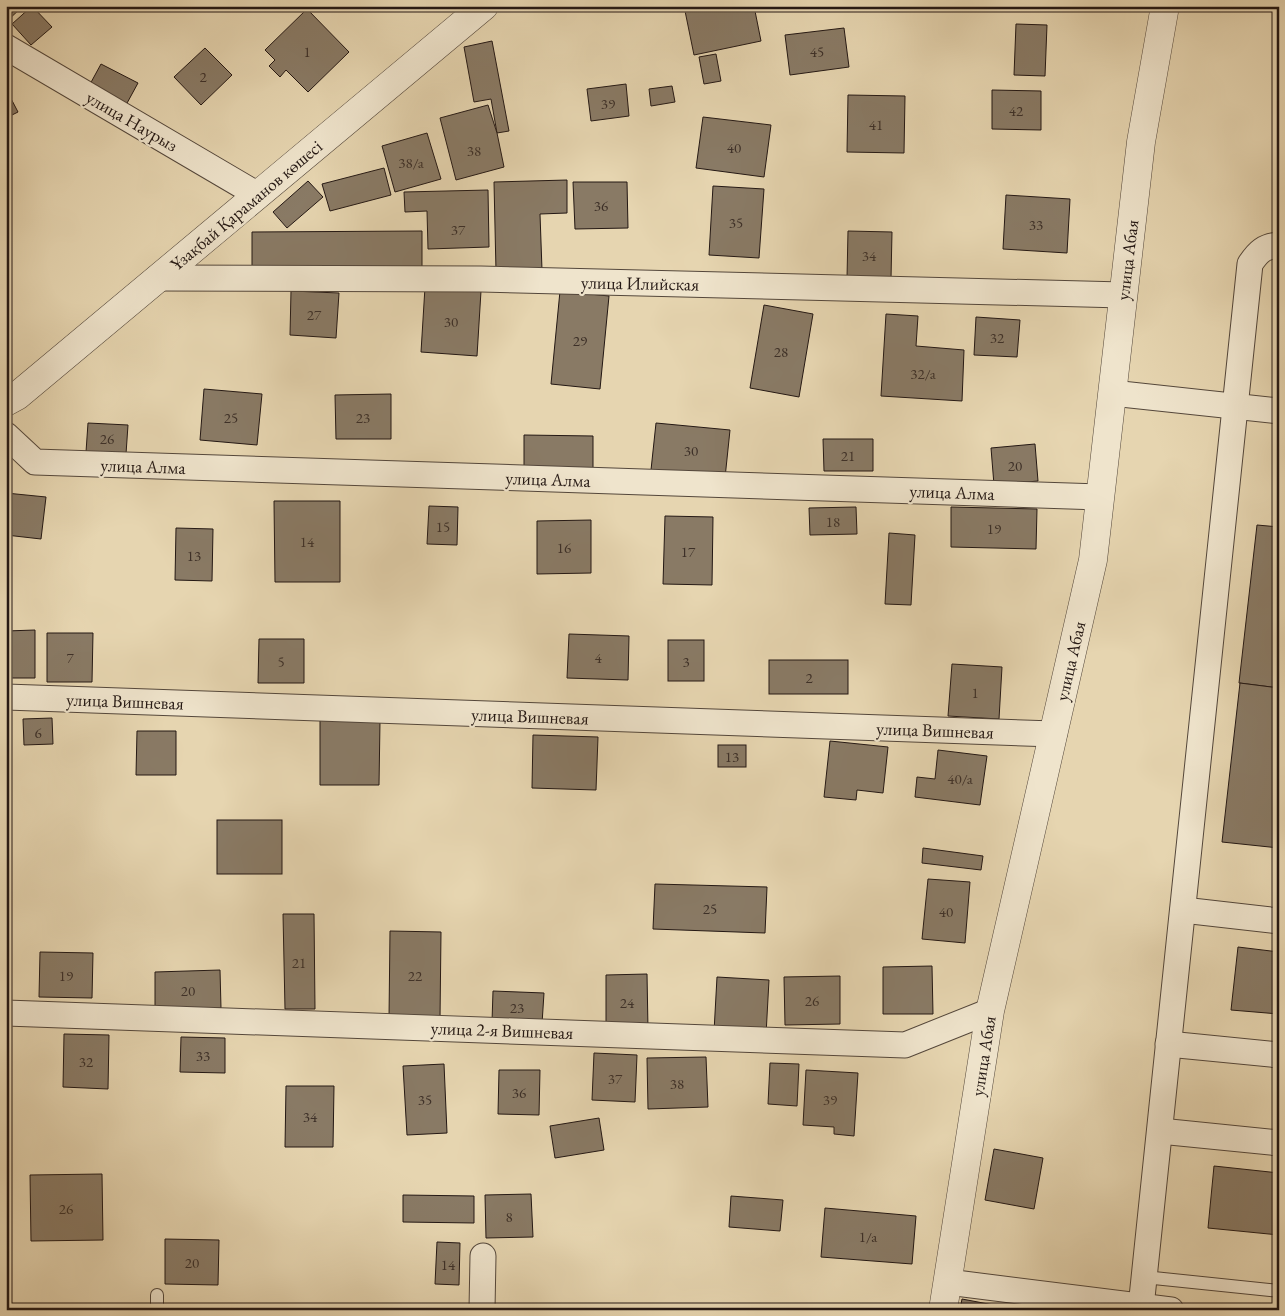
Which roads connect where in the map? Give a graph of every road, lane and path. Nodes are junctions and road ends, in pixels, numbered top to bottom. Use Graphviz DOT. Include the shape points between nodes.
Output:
graph roads {
  1 [pos="484,6"];
  2 [pos="1165,6"];
  3 [pos="6,47"];
  4 [pos="258,195"];
  5 [pos="1279,245"];
  6 [pos="157,278"];
  7 [pos="1123,295"];
  8 [pos="1112,393"];
  9 [pos="6,402"];
  10 [pos="1236,406"];
  11 [pos="1279,411"];
  12 [pos="6,435"];
  13 [pos="1100,497"];
  14 [pos="6,697"];
  15 [pos="1054,734"];
  16 [pos="1183,910"];
  17 [pos="1279,921"];
  18 [pos="990,1011"];
  19 [pos="6,1012"];
  20 [pos="1168,1044"];
  21 [pos="1279,1056"];
  22 [pos="1160,1130"];
  23 [pos="1279,1143"];
  24 [pos="483,1256"];
  25 [pos="1144,1277"];
  26 [pos="948,1282"];
  27 [pos="1279,1291"];
  28 [pos="157,1296"];
  29 [pos="1141,1306"];
  30 [pos="157,1310"];
  31 [pos="482,1310"];
  32 [pos="943,1310"];
  33 [pos="1171,1310"];
  1 -- 4 [label="street, Ұзақбай Қараманов көшесі"];
  2 -- 7 [label="street, улица Абая" via="1141,142"];
  3 -- 4 [label="street, улица Наурыз"];
  4 -- 6 [label="street, Ұзақбай Қараманов көшесі"];
  5 -- 10 [label="street" via="1257,253 1250,264"];
  6 -- 7 [label="street, улица Илийская" via="480,279"];
  6 -- 9 [label="street, Ұзақбай Қараманов көшесі"];
  7 -- 8 [label="street, улица Абая"];
  8 -- 10 [label="street"];
  8 -- 13 [label="street, улица Абая"];
  10 -- 11 [label="street"];
  10 -- 16 [label="street"];
  12 -- 13 [label="street, улица Алма" via="35,462"];
  13 -- 15 [label="street, улица Абая" via="1093,560"];
  14 -- 15 [label="street, улица Вишневая"];
  15 -- 18 [label="street, улица Абая"];
  16 -- 17 [label="street"];
  16 -- 20 [label="street"];
  18 -- 19 [label="street, улица 2-я Вишневая" via="906,1045"];
  18 -- 26 [label="street, улица Абая"];
  20 -- 21 [label="street"];
  20 -- 22 [label="street"];
  22 -- 23 [label="street"];
  22 -- 25 [label="street"];
  24 -- 31 [label="street"];
  25 -- 27 [label="lane"];
  25 -- 29 [label="street"];
  26 -- 29 [label="street"];
  26 -- 32 [label="street, улица Абая"];
  28 -- 30 [label="lane"];
  29 -- 33 [label="street"];
}
